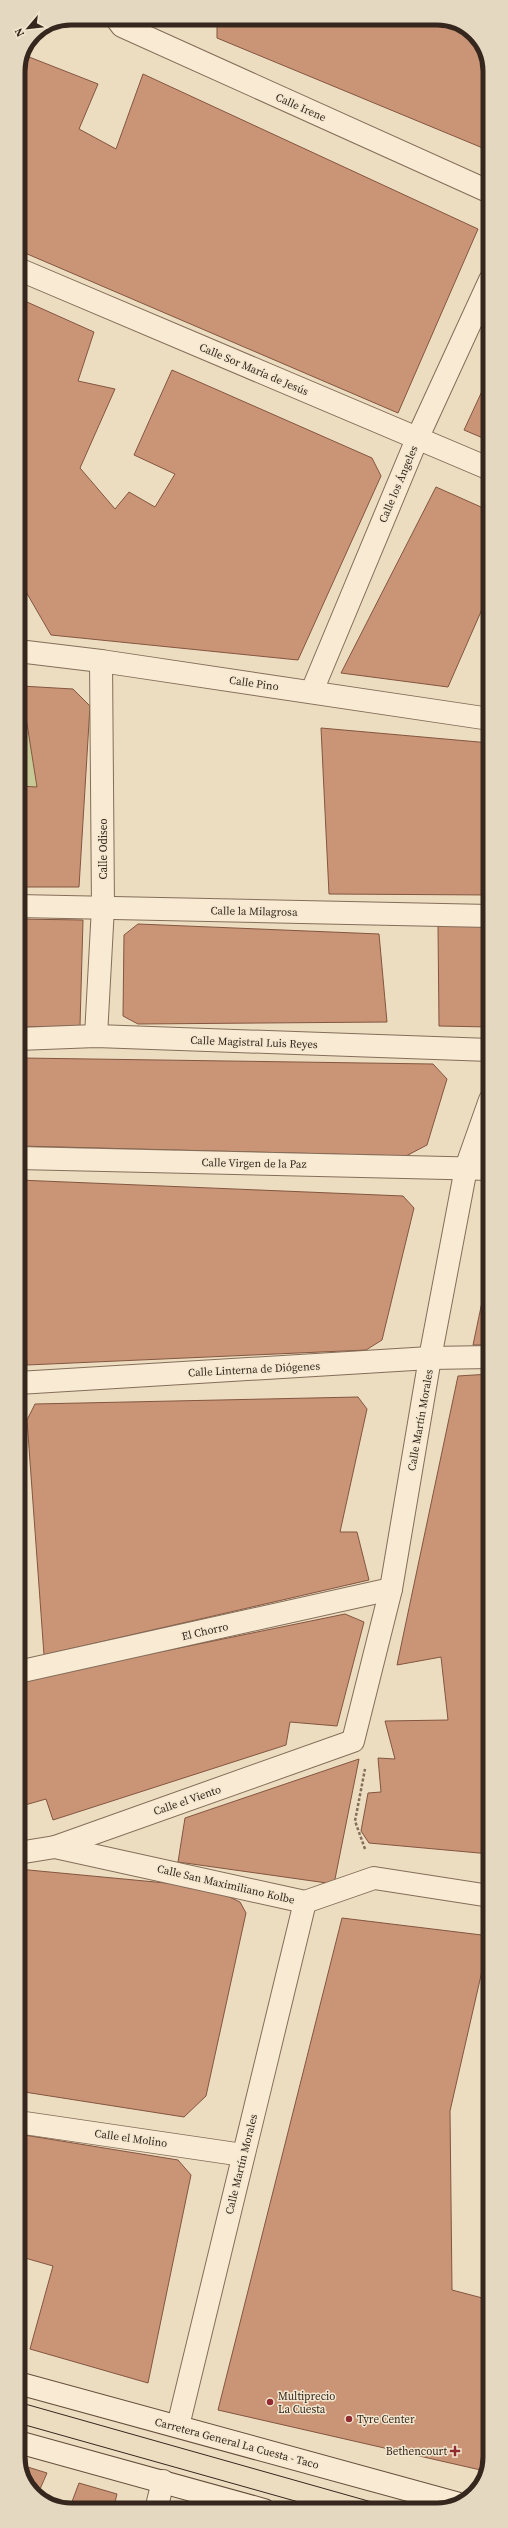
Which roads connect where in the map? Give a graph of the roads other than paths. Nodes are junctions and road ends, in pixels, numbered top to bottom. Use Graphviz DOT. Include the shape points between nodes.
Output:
graph roads {
  1 [pos="121,25"];
  2 [pos="483,189"];
  3 [pos="25,272"];
  4 [pos="483,295"];
  5 [pos="417,439"];
  6 [pos="483,466"];
  7 [pos="25,652"];
  8 [pos="101,661"];
  9 [pos="312,691"];
  10 [pos="483,718"];
  11 [pos="25,906"];
  12 [pos="103,907"];
  13 [pos="483,916"];
  14 [pos="96,1036"];
  15 [pos="25,1039"];
  16 [pos="483,1050"];
  17 [pos="483,1120"];
  18 [pos="25,1158"];
  19 [pos="466,1168"];
  20 [pos="483,1169"];
  21 [pos="483,1357"];
  22 [pos="430,1358"];
  23 [pos="25,1383"];
  24 [pos="391,1589"];
  25 [pos="25,1670"];
  26 [pos="353,1741"];
  27 [pos="55,1846"];
  28 [pos="25,1852"];
  29 [pos="483,1893"];
  30 [pos="305,1902"];
  31 [pos="25,2123"];
  32 [pos="243,2155"];
  33 [pos="25,2385"];
  34 [pos="178,2426"];
  35 [pos="25,2444"];
  36 [pos="163,2482"];
  37 [pos="449,2501"];
  38 [pos="158,2503"];
  39 [pos="239,2503"];
  1 -- 2 [label="street, Calle Irene"];
  3 -- 5 [label="street, Calle Sor María de Jesús"];
  4 -- 5 [label="street, Calle los Ángeles"];
  5 -- 6 [label="street, Calle Sor María de Jesús"];
  5 -- 9 [label="street, Calle los Ángeles"];
  7 -- 8 [label="street, Calle Pino"];
  8 -- 9 [label="street, Calle Pino"];
  8 -- 12 [label="street, Calle Odiseo"];
  9 -- 10 [label="street, Calle Pino"];
  11 -- 12 [label="street, Calle la Milagrosa"];
  12 -- 13 [label="street, Calle la Milagrosa"];
  12 -- 14 [label="street, Calle Odiseo"];
  14 -- 15 [label="street, Calle Magistral Luis Reyes"];
  14 -- 16 [label="street, Calle Magistral Luis Reyes"];
  17 -- 19 [label="street, Calle Martín Morales"];
  18 -- 19 [label="street, Calle Virgen de la Paz"];
  19 -- 20 [label="street, Calle Virgen de la Paz"];
  19 -- 22 [label="street, Calle Martín Morales"];
  21 -- 22 [label="street, Calle Linterna de Diógenes"];
  22 -- 23 [label="street, Calle Linterna de Diógenes"];
  22 -- 24 [label="street, Calle Martín Morales"];
  24 -- 25 [label="street, El Chorro"];
  24 -- 26 [label="street, Calle Martín Morales"];
  26 -- 27 [label="street, Calle el Viento"];
  27 -- 28 [label="street, Calle el Viento"];
  27 -- 30 [label="street, Calle San Maximiliano Kolbe"];
  29 -- 30 [label="street, Calle San Maximiliano Kolbe" via="374,1878"];
  30 -- 32 [label="street, Calle Martín Morales"];
  31 -- 32 [label="street, Calle el Molino"];
  32 -- 34 [label="street, Calle Martín Morales"];
  33 -- 34 [label="street, Carretera General La Cuesta - Taco"];
  34 -- 37 [label="street, Carretera General La Cuesta - Taco"];
  35 -- 36 [label="street"];
  36 -- 38 [label="street"];
  36 -- 39 [label="street"];
}
